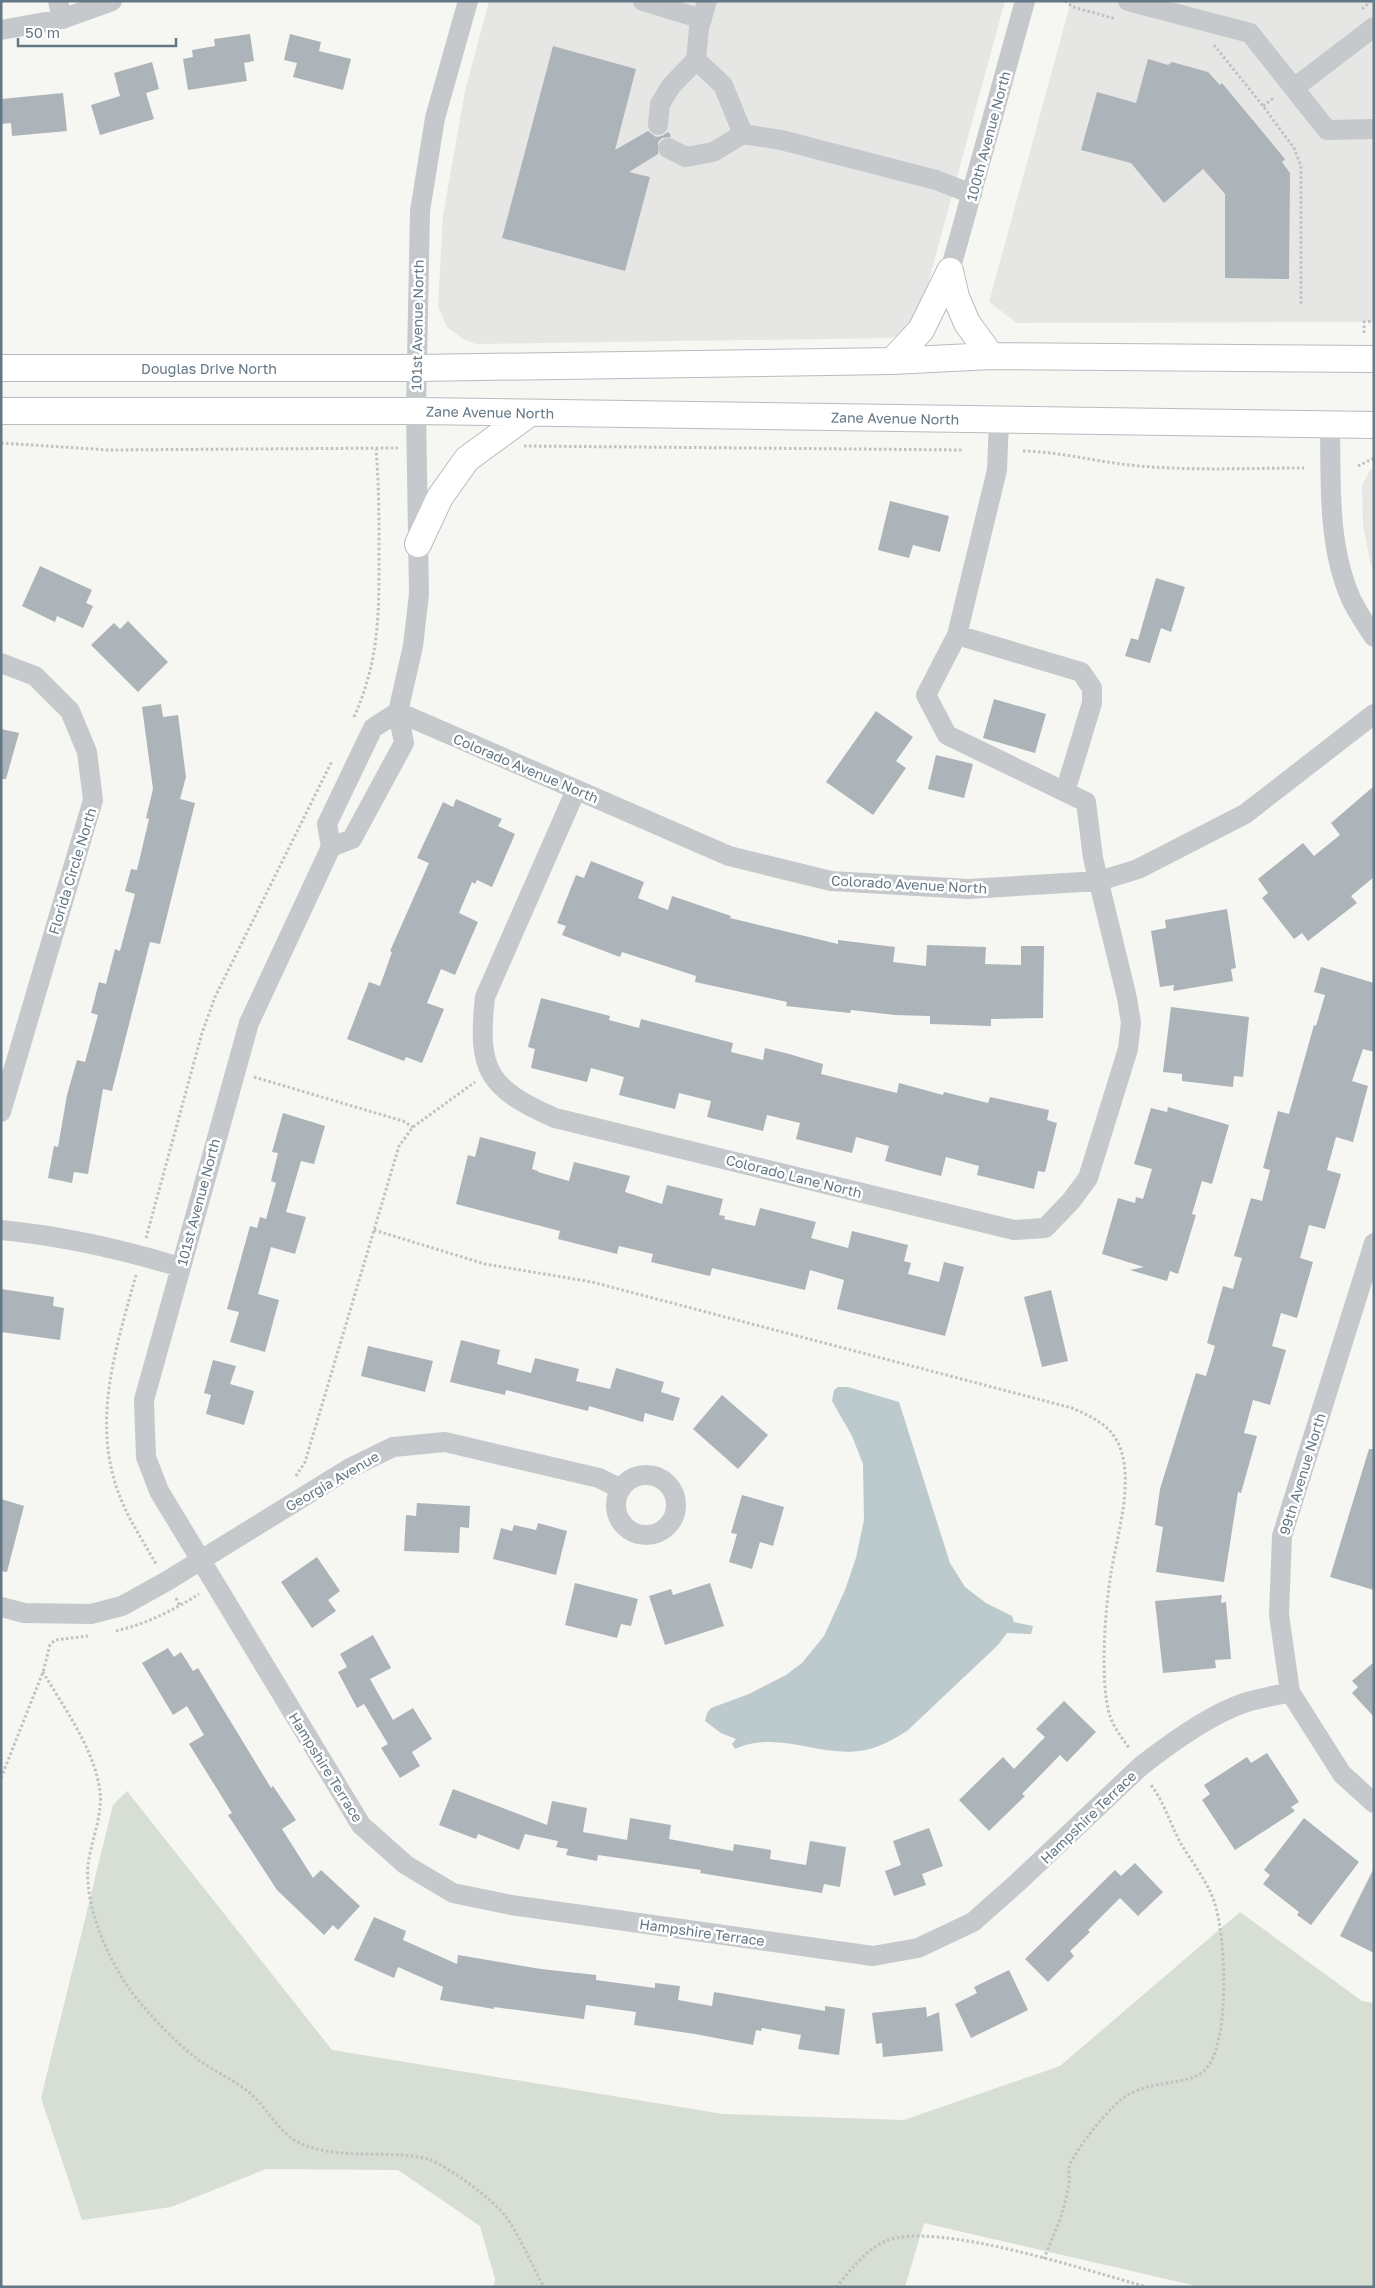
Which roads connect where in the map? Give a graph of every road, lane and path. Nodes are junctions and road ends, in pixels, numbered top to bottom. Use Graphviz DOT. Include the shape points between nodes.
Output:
graph roads {
  1 [pos="112,1"];
  2 [pos="468,1"];
  3 [pos="643,1"];
  4 [pos="1025,1"];
  5 [pos="1065,1"];
  6 [pos="60,10"];
  7 [pos="704,10"];
  8 [pos="1126,11"];
  9 [pos="1374,27"];
  10 [pos="1,30"];
  11 [pos="1207,43"];
  12 [pos="696,60"];
  13 [pos="1294,88"];
  14 [pos="658,125"];
  15 [pos="1374,129"];
  16 [pos="743,134"];
  17 [pos="668,148"];
  18 [pos="972,194"];
  19 [pos="950,271"];
  20 [pos="1301,304"];
  21 [pos="1374,321"];
  22 [pos="1364,333"];
  23 [pos="991,356"];
  24 [pos="1374,359"];
  25 [pos="892,361"];
  26 [pos="1,368"];
  27 [pos="416,368"];
  28 [pos="1,411"];
  29 [pos="416,412"];
  30 [pos="530,413"];
  31 [pos="999,420"];
  32 [pos="1330,425"];
  33 [pos="1374,425"];
  34 [pos="1,443"];
  35 [pos="520,446"];
  36 [pos="376,448"];
  37 [pos="417,448"];
  38 [pos="964,450"];
  39 [pos="1024,451"];
  40 [pos="1374,458"];
  41 [pos="1358,466"];
  42 [pos="1304,468"];
  43 [pos="418,544"];
  44 [pos="957,635"];
  45 [pos="1374,637"];
  46 [pos="1,663"];
  47 [pos="398,712"];
  48 [pos="1374,714"];
  49 [pos="350,725"];
  50 [pos="334,757"];
  51 [pos="576,790"];
  52 [pos="1065,792"];
  53 [pos="330,847"];
  54 [pos="1099,881"];
  55 [pos="490,1071"];
  56 [pos="234,1072"];
  57 [pos="1,1112"];
  58 [pos="413,1127"];
  59 [pos="1,1230"];
  60 [pos="374,1230"];
  61 [pos="147,1234"];
  62 [pos="1374,1243"];
  63 [pos="180,1267"];
  64 [pos="137,1272"];
  65 [pos="290,1481"];
  66 [pos="621,1489"];
  67 [pos="200,1561"];
  68 [pos="156,1563"];
  69 [pos="200,1593"];
  70 [pos="1,1606"];
  71 [pos="110,1632"];
  72 [pos="95,1635"];
  73 [pos="43,1672"];
  74 [pos="1290,1692"];
  75 [pos="1132,1752"];
  76 [pos="1,1778"];
  77 [pos="1148,1781"];
  78 [pos="1374,1803"];
  79 [pos="1044,2259"];
  80 [pos="544,2287"];
  81 [pos="836,2287"];
  82 [pos="1147,2287"];
  1 -- 6 [label="street"];
  2 -- 27 [label="street, 101st Avenue North" via="435,118 420,211"];
  3 -- 7 [label="street"];
  4 -- 18 [label="street, 100th Avenue North"];
  5 -- 8 [label="path" via="1073,7"];
  6 -- 10 [label="street"];
  7 -- 12 [label="street"];
  8 -- 13 [label="street" via="1250,32"];
  9 -- 13 [label="street"];
  11 -- 20 [label="path" via="1216,46 1298,155 1301,166"];
  12 -- 14 [label="street" via="671,86 660,104"];
  12 -- 16 [label="street" via="723,85"];
  13 -- 15 [label="street" via="1327,130"];
  16 -- 17 [label="street" via="713,152 686,157"];
  16 -- 18 [label="street" via="781,140 936,180"];
  18 -- 19 [label="street, 100th Avenue North"];
  19 -- 23 [label="main road" via="967,323"];
  19 -- 25 [label="main road" via="921,330"];
  21 -- 22 [label="path" via="1364,322"];
  23 -- 24 [label="main road"];
  23 -- 25 [label="main road"];
  25 -- 27 [label="main road"];
  26 -- 27 [label="main road, Douglas Drive North"];
  27 -- 29 [label="street, 101st Avenue North"];
  28 -- 29 [label="main road"];
  29 -- 30 [label="main road, Zane Avenue North"];
  29 -- 37 [label="street, 101st Avenue North"];
  30 -- 31 [label="main road, Zane Avenue North"];
  30 -- 43 [label="main road" via="467,459 440,497"];
  31 -- 32 [label="main road, Zane Avenue North"];
  31 -- 44 [label="street" via="997,470"];
  32 -- 33 [label="main road, Zane Avenue North"];
  32 -- 45 [label="street" via="1336,545 1352,600"];
  34 -- 36 [label="path" via="108,450"];
  35 -- 38 [label="path"];
  36 -- 37 [label="path"];
  36 -- 49 [label="path" via="379,487 377,637 368,681"];
  37 -- 43 [label="street, 101st Avenue North"];
  39 -- 42 [label="path" via="1164,468"];
  40 -- 41 [label="path"];
  43 -- 47 [label="street, 101st Avenue North" via="419,594 414,637"];
  44 -- 52 [label="street" via="926,694 947,734"];
  44 -- 52 [label="street" via="1081,672 1092,688 1092,703"];
  46 -- 57 [label="street, Florida Circle North" via="35,676 70,711 87,752 93,800"];
  47 -- 51 [label="street, Colorado Avenue North"];
  47 -- 53 [label="street, 101st Avenue North" via="372,728 327,824"];
  47 -- 53 [label="street, 101st Avenue North" via="404,743 352,839"];
  48 -- 54 [label="street, Colorado Avenue North" via="1245,814 1138,870"];
  50 -- 61 [label="path" via="215,997 202,1033"];
  51 -- 54 [label="street, Colorado Avenue North" via="728,856 831,881 968,889"];
  51 -- 55 [label="street, Colorado Lane North" via="485,998 481,1034 484,1059"];
  52 -- 54 [label="street, Colorado Lane North" via="1086,802"];
  53 -- 56 [label="street, 101st Avenue North" via="249,1023"];
  54 -- 55 [label="street, Colorado Lane North" via="1127,998 1131,1023 1128,1049 1088,1178 1045,1228 1014,1230 555,1118 526,1105 504,1089"];
  55 -- 58 [label="path"];
  56 -- 58 [label="path" via="403,1121"];
  56 -- 63 [label="street, 101st Avenue North"];
  58 -- 60 [label="path" via="397,1152"];
  59 -- 63 [label="street" via="54,1235"];
  60 -- 65 [label="path" via="305,1462"];
  60 -- 75 [label="path" via="485,1264 592,1282 1072,1408 1102,1424 1118,1446 1125,1474 1108,1595 1107,1702 1115,1727"];
  62 -- 74 [label="street, 99th Avenue North" via="1282,1536 1279,1615"];
  63 -- 67 [label="street, 101st Avenue North" via="144,1400 146,1457 159,1491"];
  64 -- 68 [label="path" via="112,1358 106,1400 106,1435 112,1475 123,1504"];
  66 -- 67 [label="street, Georgia Avenue" via="599,1478 445,1442 394,1447 350,1468"];
  67 -- 70 [label="street, Georgia Avenue" via="122,1606 91,1614 24,1612"];
  67 -- 74 [label="street, Hampshire Terrace" via="361,1825 406,1865 453,1893 521,1906 873,1956 918,1948 973,1922 1159,1752 1208,1721 1243,1704"];
  69 -- 71 [label="path" via="148,1621"];
  72 -- 73 [label="path" via="55,1640 50,1646"];
  73 -- 76 [label="path"];
  73 -- 80 [label="path" via="85,1746 97,1776 100,1794 88,1867 94,1916 111,1959 132,1993 198,2059 253,2096 296,2141 338,2152 430,2160 477,2190 506,2216"];
  74 -- 78 [label="street, 99th Avenue North" via="1342,1774"];
  77 -- 79 [label="path" via="1160,1796 1180,1841 1208,1887 1218,1914 1223,1963 1218,2048 1204,2072 1140,2089 1116,2103 1071,2161 1063,2211"];
  79 -- 81 [label="path" via="969,2241 908,2236 887,2240 872,2249"];
  79 -- 82 [label="path"];
}
